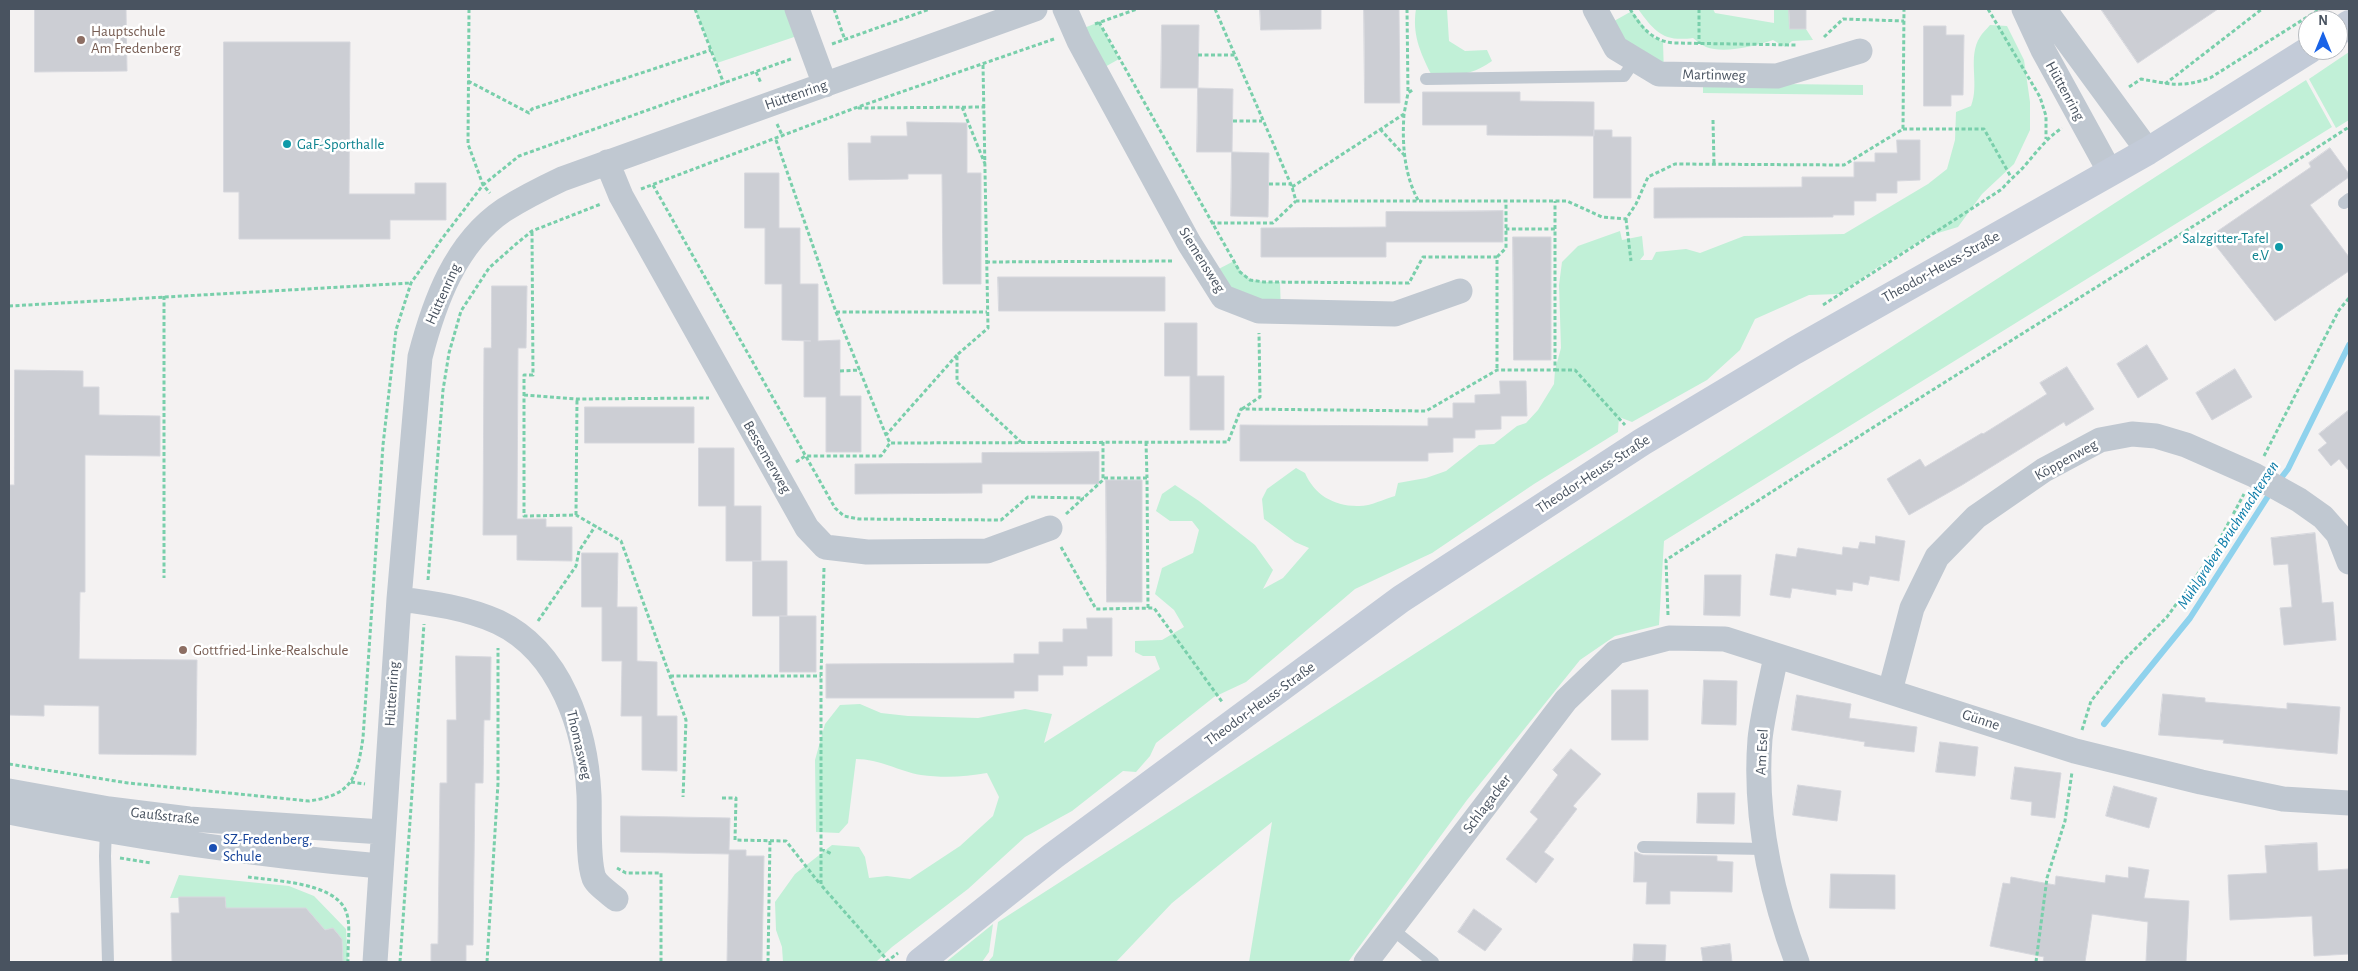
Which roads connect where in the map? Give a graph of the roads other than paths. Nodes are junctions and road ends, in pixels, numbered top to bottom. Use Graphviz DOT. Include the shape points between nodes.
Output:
graph roads {
  1 [pos="797,9"];
  2 [pos="1035,9"];
  3 [pos="1065,9"];
  4 [pos="1595,9"];
  5 [pos="2024,9"];
  6 [pos="2044,9"];
  7 [pos="1860,51"];
  8 [pos="2298,57"];
  9 [pos="1635,60"];
  10 [pos="1426,79"];
  11 [pos="825,85"];
  12 [pos="2148,151"];
  13 [pos="607,162"];
  14 [pos="2110,172"];
  15 [pos="1460,291"];
  16 [pos="1050,528"];
  17 [pos="2349,562"];
  18 [pos="399,599"];
  19 [pos="1616,652"];
  20 [pos="1776,656"];
  21 [pos="1890,691"];
  22 [pos="9,791"];
  23 [pos="2349,803"];
  24 [pos="9,812"];
  25 [pos="107,821"];
  26 [pos="382,832"];
  27 [pos="1644,847"];
  28 [pos="1766,849"];
  29 [pos="380,866"];
  30 [pos="616,899"];
  31 [pos="1392,928"];
  32 [pos="108,962"];
  33 [pos="375,962"];
  34 [pos="920,962"];
  35 [pos="1366,962"];
  36 [pos="1433,962"];
  37 [pos="1797,962"];
  1 -- 11 [label="street"];
  2 -- 11 [label="street, Hüttenring"];
  3 -- 15 [label="street, Siemensweg" via="1074,32 1223,296 1259,311 1395,314"];
  4 -- 9 [label="street, Martinweg" via="1616,48"];
  5 -- 14 [label="street, Hüttenring"];
  6 -- 12 [label="street, Hüttenring"];
  7 -- 9 [label="street, Martinweg" via="1777,76 1659,74"];
  8 -- 12 [label="street, Theodor-Heuss-Straße"];
  9 -- 10 [label="lane" via="1624,76"];
  11 -- 13 [label="street, Hüttenring"];
  12 -- 14 [label="street, Theodor-Heuss-Straße"];
  13 -- 16 [label="street, Bessemerweg" via="621,196 776,474 807,528 825,547 867,552 988,551"];
  13 -- 18 [label="street, Hüttenring" via="541,189 503,211 460,257 442,290 420,357"];
  14 -- 34 [label="street, Theodor-Heuss-Straße" via="1794,351 1642,442 1410,594 1053,856"];
  17 -- 21 [label="street, Köppenweg" via="2338,534 2323,517 2254,475 2156,436 2132,434 2100,440 2044,470 1976,517 1937,557 1912,608"];
  18 -- 26 [label="street, Hüttenring"];
  18 -- 30 [label="street, Thomasweg" via="454,608 498,622 524,640 557,677 577,725 588,785 594,880"];
  19 -- 20 [label="street, Günne" via="1669,638 1725,639"];
  19 -- 31 [label="street, Schlagacker" via="1566,700"];
  20 -- 21 [label="street, Günne"];
  20 -- 28 [label="street, Am Esel" via="1760,738 1760,794"];
  21 -- 23 [label="street, Günne" via="2075,751 2201,782 2283,799"];
  22 -- 25 [label="street, Gaußstraße"];
  24 -- 25 [label="street, Gaußstraße"];
  25 -- 26 [label="street, Gaußstraße" via="190,819"];
  25 -- 29 [label="street, Gaußstraße" via="250,853"];
  25 -- 32 [label="lane"];
  26 -- 29 [label="street, Hüttenring"];
  27 -- 28 [label="lane"];
  28 -- 37 [label="street, Am Esel" via="1780,915"];
  29 -- 33 [label="street, Hüttenring"];
  31 -- 35 [label="street, Schlagacker"];
  31 -- 36 [label="lane"];
}
